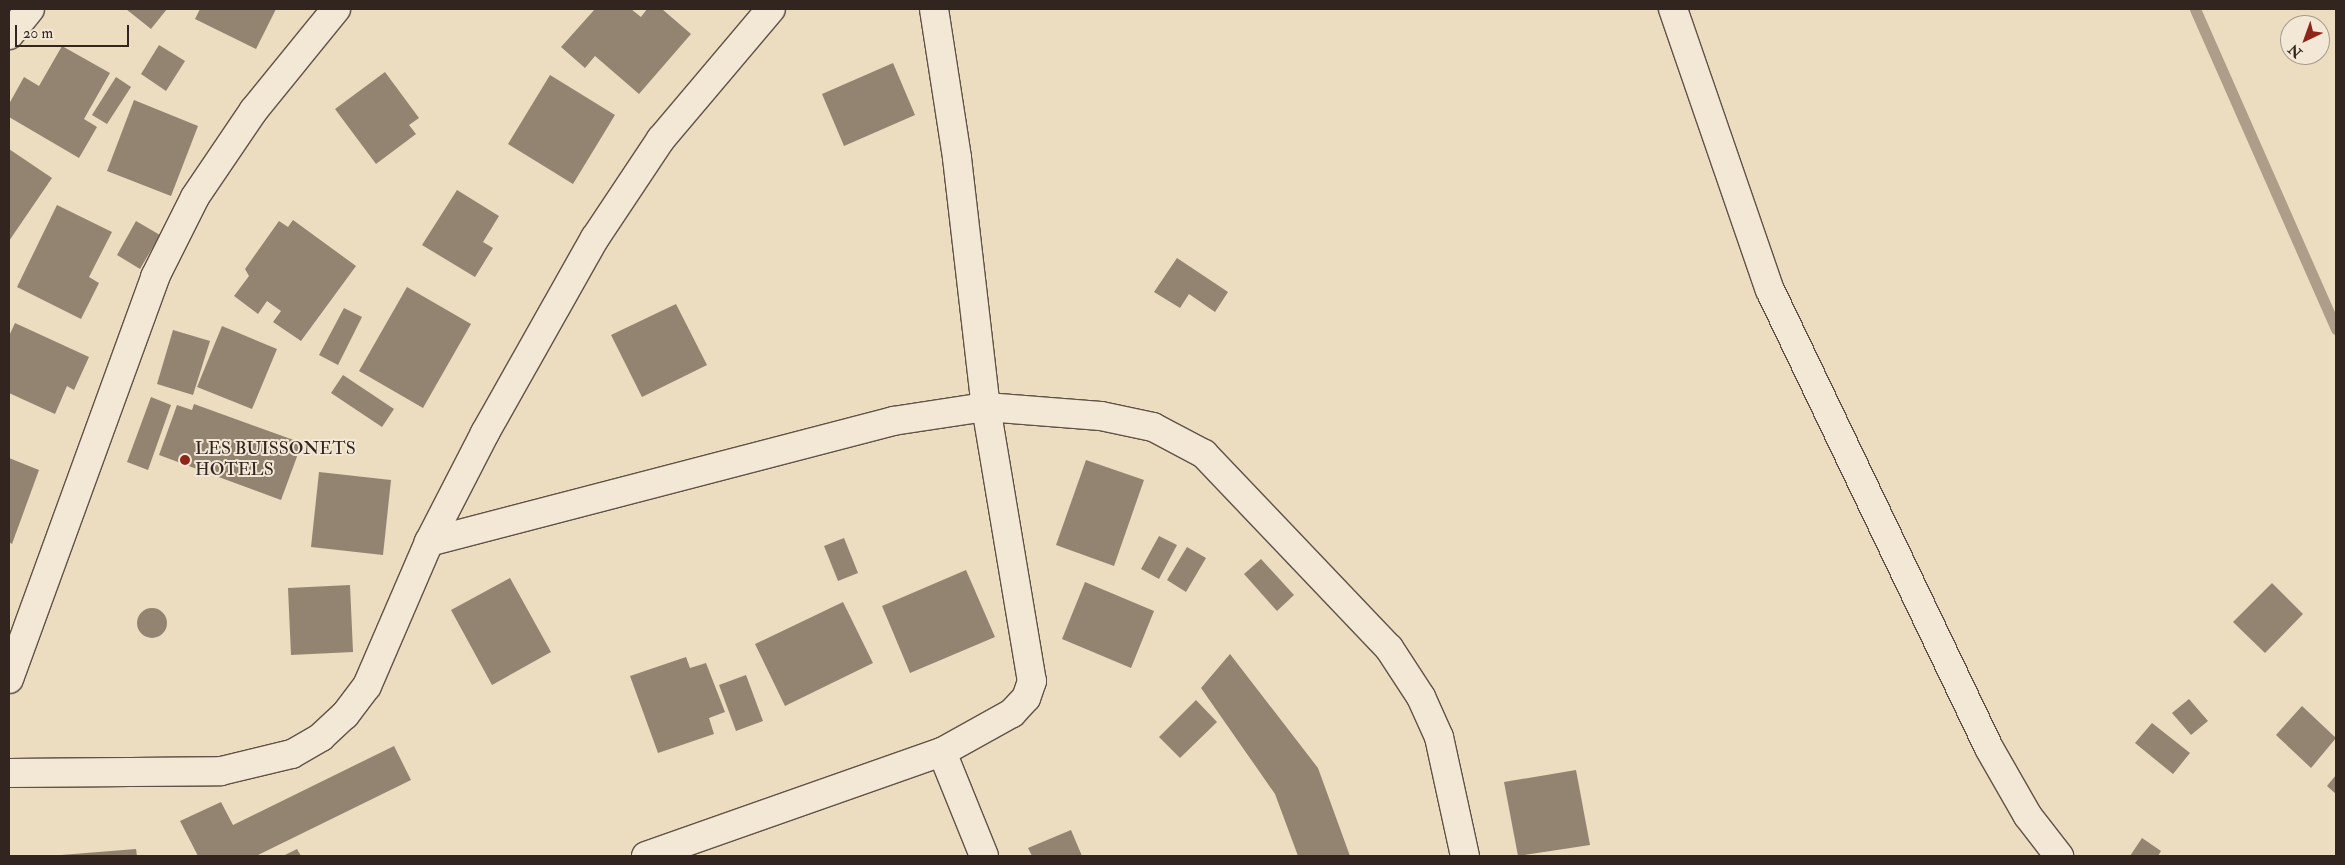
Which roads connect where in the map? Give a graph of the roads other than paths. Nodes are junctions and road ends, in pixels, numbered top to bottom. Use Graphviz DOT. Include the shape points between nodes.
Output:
graph roads {
  1 [pos="30,9"];
  2 [pos="336,9"];
  3 [pos="770,9"];
  4 [pos="934,9"];
  5 [pos="1673,9"];
  6 [pos="9,35"];
  7 [pos="986,407"];
  8 [pos="430,542"];
  9 [pos="9,674"];
  10 [pos="942,752"];
  11 [pos="9,773"];
  12 [pos="646,856"];
  13 [pos="984,856"];
  14 [pos="1465,856"];
  15 [pos="2059,856"];
  1 -- 6 [label="street"];
  2 -- 9 [label="street" via="254,110 190,206 155,277"];
  3 -- 8 [label="street" via="661,139 595,238"];
  4 -- 7 [label="street" via="958,158"];
  5 -- 15 [label="street" via="1770,290 1989,748 2028,816"];
  7 -- 8 [label="street" via="893,421"];
  7 -- 10 [label="street" via="1032,681 1026,698 1012,713"];
  7 -- 14 [label="street" via="1102,416 1153,426 1204,454 1389,648 1421,697 1439,737"];
  8 -- 11 [label="street" via="367,686 321,737 292,754 221,771"];
  10 -- 12 [label="street"];
  10 -- 13 [label="street"];
}
